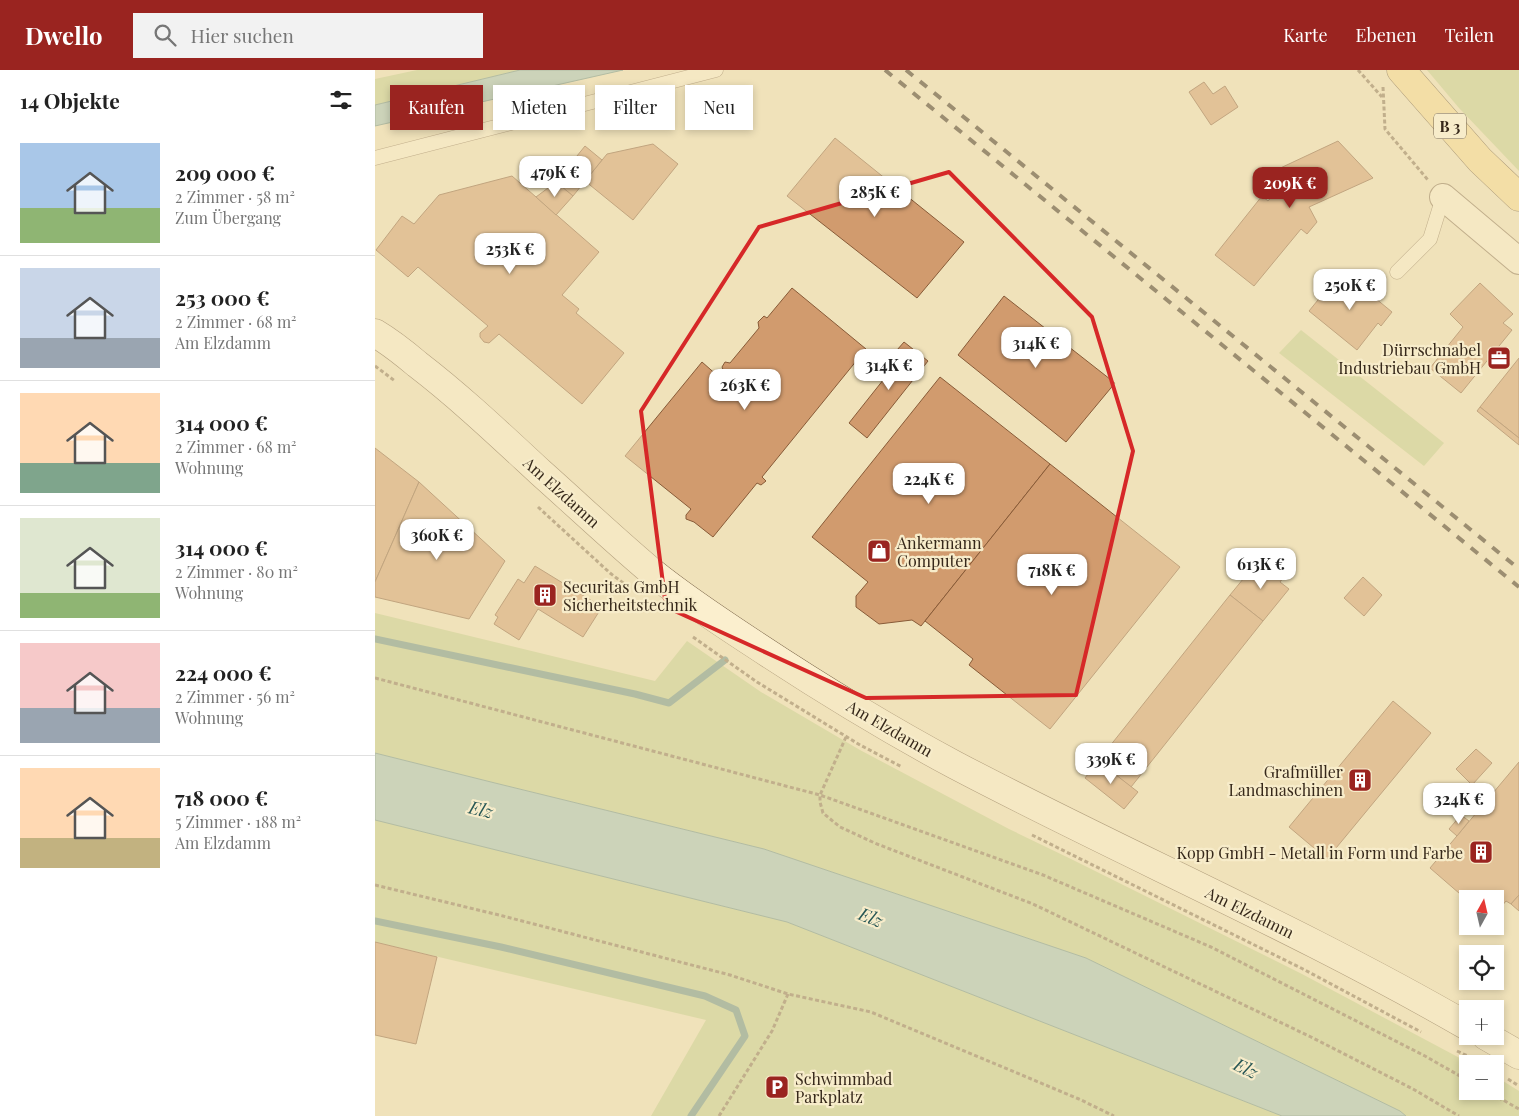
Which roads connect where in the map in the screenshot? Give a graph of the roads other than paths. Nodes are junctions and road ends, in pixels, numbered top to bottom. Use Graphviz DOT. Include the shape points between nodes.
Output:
graph roads {
  1 [pos="716,70"];
  2 [pos="1401,70"];
  3 [pos="375,158"];
  4 [pos="1443,197"];
  5 [pos="1519,197"];
  6 [pos="1519,261"];
  7 [pos="1397,272"];
  8 [pos="375,334"];
  9 [pos="1459,1021"];
  10 [pos="1502,1045"];
  11 [pos="1519,1055"];
  1 -- 3 [label="lane"];
  2 -- 5 [label="main road, B 3" via="1480,160"];
  4 -- 6 [label="street"];
  4 -- 7 [label="lane" via="1430,239"];
  8 -- 9 [label="street, Am Elzdamm" via="435,378 654,573 824,690 952,764 1331,952"];
  10 -- 11 [label="street"];
}
